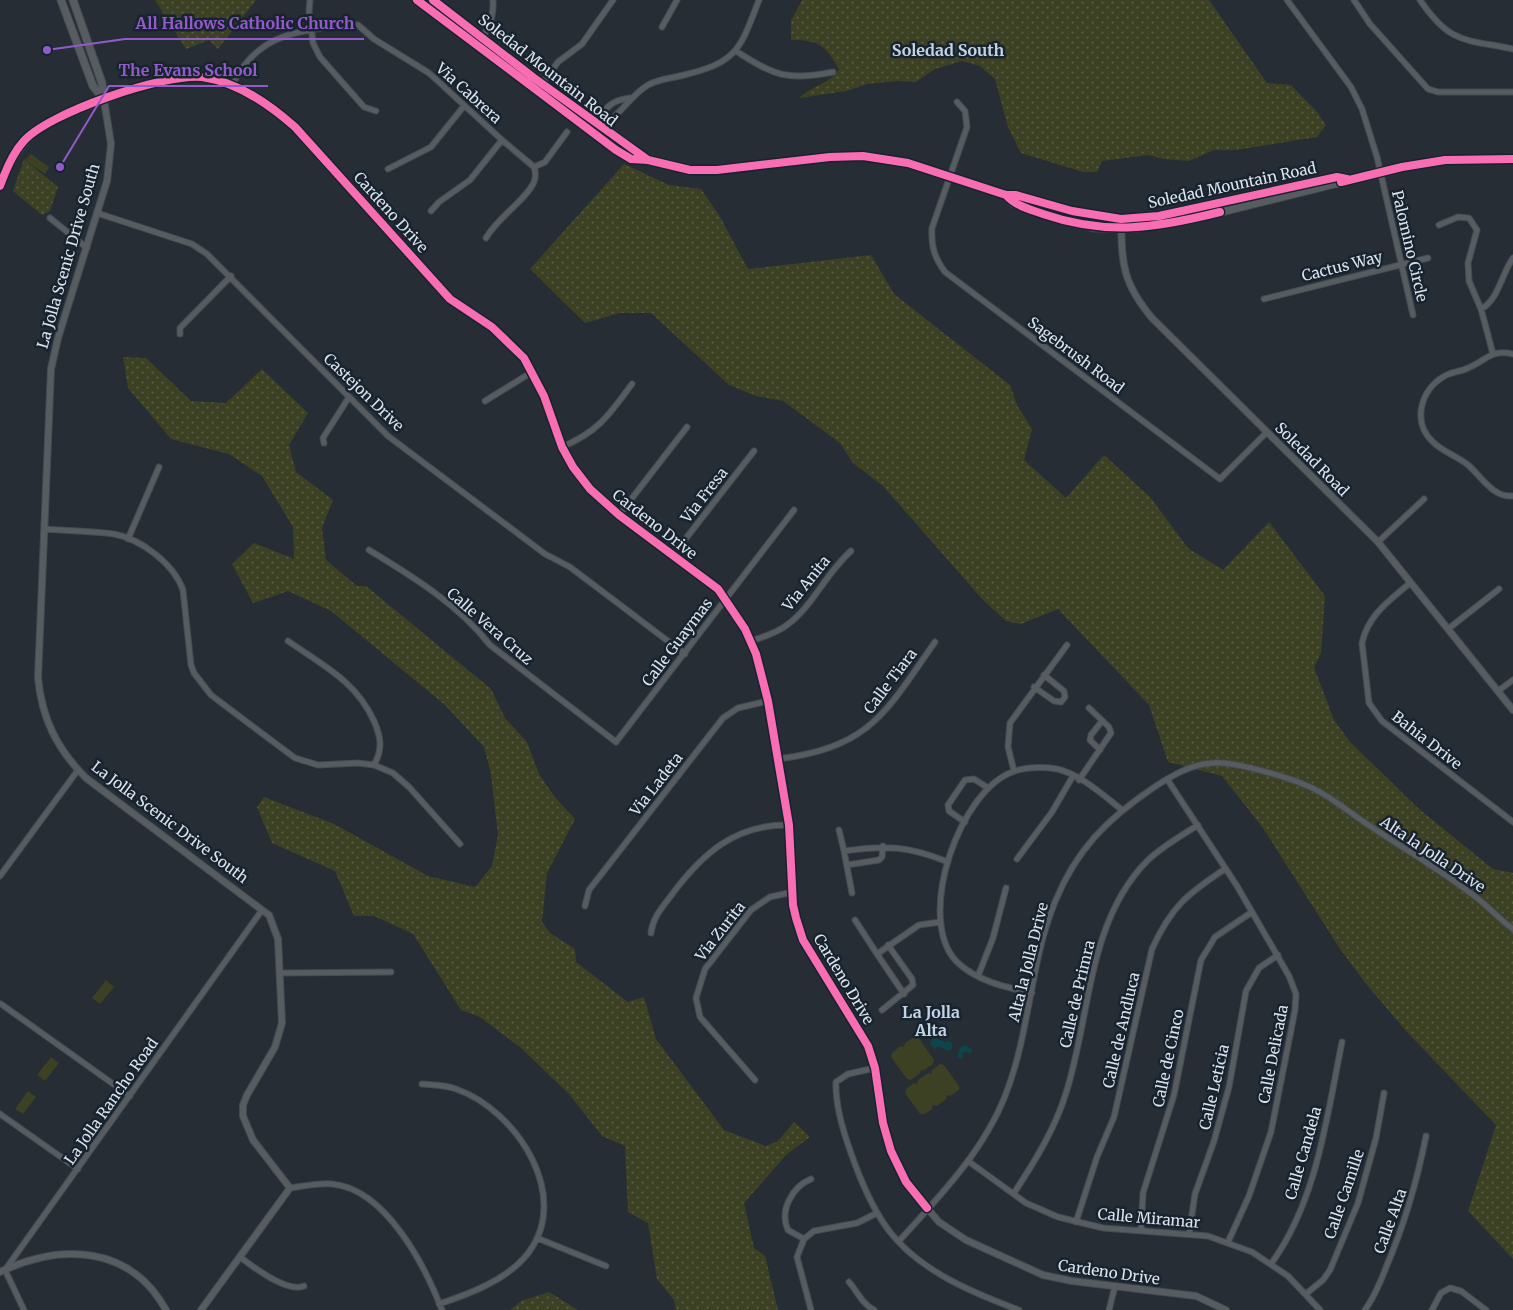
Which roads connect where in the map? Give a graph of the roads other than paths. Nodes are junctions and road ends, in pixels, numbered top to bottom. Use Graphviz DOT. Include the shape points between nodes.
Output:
graph roads {
  1 [pos="61,0"];
  2 [pos="73,0"];
  3 [pos="310,0"];
  4 [pos="418,0"];
  5 [pos="433,0"];
  6 [pos="493,0"];
  7 [pos="613,0"];
  8 [pos="677,0"];
  9 [pos="759,0"];
  10 [pos="1288,0"];
  11 [pos="1354,0"];
  12 [pos="1420,0"];
  13 [pos="662,27"];
  14 [pos="311,30"];
  15 [pos="482,37"];
  16 [pos="476,44"];
  17 [pos="1513,48"];
  18 [pos="736,52"];
  19 [pos="833,72"];
  20 [pos="542,84"];
  21 [pos="232,85"];
  22 [pos="1513,92"];
  23 [pos="630,98"];
  24 [pos="104,100"];
  25 [pos="957,102"];
  26 [pos="464,106"];
  27 [pos="376,111"];
  28 [pos="599,126"];
  29 [pos="567,132"];
  30 [pos="594,134"];
  31 [pos="502,140"];
  32 [pos="1513,159"];
  33 [pos="648,160"];
  34 [pos="534,167"];
  35 [pos="388,169"];
  36 [pos="1379,172"];
  37 [pos="950,176"];
  38 [pos="1347,179"];
  39 [pos="0,186"];
  40 [pos="1006,195"];
  41 [pos="430,211"];
  42 [pos="97,213"];
  43 [pos="50,218"];
  44 [pos="1120,219"];
  45 [pos="1439,225"];
  46 [pos="1121,229"];
  47 [pos="486,238"];
  48 [pos="87,248"];
  49 [pos="1428,258"];
  50 [pos="1513,258"];
  51 [pos="1401,265"];
  52 [pos="231,276"];
  53 [pos="1264,299"];
  54 [pos="1481,309"];
  55 [pos="1413,315"];
  56 [pos="180,334"];
  57 [pos="1493,354"];
  58 [pos="1513,354"];
  59 [pos="532,372"];
  60 [pos="632,384"];
  61 [pos="349,397"];
  62 [pos="485,401"];
  63 [pos="687,427"];
  64 [pos="1267,432"];
  65 [pos="324,444"];
  66 [pos="562,447"];
  67 [pos="754,451"];
  68 [pos="159,467"];
  69 [pos="1513,496"];
  70 [pos="1424,499"];
  71 [pos="794,510"];
  72 [pos="619,514"];
  73 [pos="45,529"];
  74 [pos="128,539"];
  75 [pos="1378,542"];
  76 [pos="369,550"];
  77 [pos="850,551"];
  78 [pos="673,555"];
  79 [pos="1410,583"];
  80 [pos="1499,589"];
  81 [pos="726,599"];
  82 [pos="1448,629"];
  83 [pos="288,641"];
  84 [pos="751,641"];
  85 [pos="935,642"];
  86 [pos="1067,645"];
  87 [pos="685,654"];
  88 [pos="1044,675"];
  89 [pos="1513,680"];
  90 [pos="1034,687"];
  91 [pos="1498,691"];
  92 [pos="768,701"];
  93 [pos="1089,708"];
  94 [pos="1513,710"];
  95 [pos="1102,721"];
  96 [pos="616,742"];
  97 [pos="1100,750"];
  98 [pos="778,759"];
  99 [pos="374,765"];
  100 [pos="78,770"];
  101 [pos="1014,771"];
  102 [pos="1073,776"];
  103 [pos="1167,779"];
  104 [pos="1079,780"];
  105 [pos="988,788"];
  106 [pos="1121,809"];
  107 [pos="964,822"];
  108 [pos="1513,822"];
  109 [pos="789,825"];
  110 [pos="1198,825"];
  111 [pos="839,830"];
  112 [pos="460,844"];
  113 [pos="883,846"];
  114 [pos="844,851"];
  115 [pos="1017,859"];
  116 [pos="948,862"];
  117 [pos="847,865"];
  118 [pos="1225,869"];
  119 [pos="0,876"];
  120 [pos="1006,888"];
  121 [pos="793,892"];
  122 [pos="852,892"];
  123 [pos="585,906"];
  124 [pos="262,910"];
  125 [pos="1252,912"];
  126 [pos="855,920"];
  127 [pos="940,922"];
  128 [pos="1513,929"];
  129 [pos="651,933"];
  130 [pos="888,946"];
  131 [pos="877,954"];
  132 [pos="1278,956"];
  133 [pos="391,972"];
  134 [pos="280,973"];
  135 [pos="978,976"];
  136 [pos="1032,993"];
  137 [pos="904,994"];
  138 [pos="1,1004"];
  139 [pos="882,1010"];
  140 [pos="1342,1042"];
  141 [pos="875,1068"];
  142 [pos="755,1080"];
  143 [pos="422,1084"];
  144 [pos="1384,1093"];
  145 [pos="130,1096"];
  146 [pos="0,1114"];
  147 [pos="1426,1136"];
  148 [pos="968,1161"];
  149 [pos="78,1169"];
  150 [pos="811,1180"];
  151 [pos="290,1188"];
  152 [pos="1014,1193"];
  153 [pos="927,1208"];
  154 [pos="877,1213"];
  155 [pos="1076,1222"];
  156 [pos="1141,1230"];
  157 [pos="1189,1234"];
  158 [pos="537,1238"];
  159 [pos="804,1239"];
  160 [pos="899,1241"];
  161 [pos="1228,1242"];
  162 [pos="240,1257"];
  163 [pos="1271,1264"];
  164 [pos="606,1266"];
  165 [pos="2,1271"];
  166 [pos="849,1282"];
  167 [pos="304,1286"];
  168 [pos="1115,1286"];
  169 [pos="1307,1293"];
  170 [pos="439,1304"];
  171 [pos="1006,1308"];
  172 [pos="24,1310"];
  173 [pos="166,1310"];
  174 [pos="202,1310"];
  175 [pos="442,1310"];
  176 [pos="811,1310"];
  177 [pos="874,1310"];
  178 [pos="1019,1310"];
  179 [pos="1109,1310"];
  180 [pos="1226,1310"];
  181 [pos="1320,1310"];
  182 [pos="1366,1310"];
  183 [pos="1432,1310"];
  184 [pos="1486,1310"];
  1 -- 24 [label="main road, La Jolla Scenic Drive South" via="93,86"];
  2 -- 24 [label="main road, La Jolla Scenic Drive South" via="102,83"];
  3 -- 14 [label="street"];
  4 -- 16 [label="main road, Soledad Mountain Road"];
  5 -- 15 [label="main road, Soledad Mountain Road"];
  6 -- 15 [label="street" via="494,11"];
  7 -- 20 [label="street" via="582,44 558,62"];
  8 -- 13 [label="street"];
  9 -- 18 [label="street" via="742,45"];
  10 -- 36 [label="street, Palomino Circle" via="1351,87 1362,109"];
  11 -- 22 [label="street" via="1370,24 1428,89 1438,92"];
  12 -- 17 [label="street" via="1432,18 1457,38"];
  14 -- 21 [label="street, Via Cabrera" via="281,36 267,43 249,60"];
  14 -- 26 [label="street, Via Cabrera" via="358,25 374,39 429,73"];
  14 -- 27 [label="street" via="320,57 364,107"];
  15 -- 16 [label="street"];
  15 -- 20 [label="main road, Soledad Mountain Road"];
  16 -- 30 [label="main road, Soledad Mountain Road"];
  18 -- 19 [label="street" via="783,76 807,77"];
  18 -- 23 [label="street" via="711,68 651,83"];
  20 -- 28 [label="main road, Soledad Mountain Road"];
  21 -- 24 [label="street, Cardeno Drive" via="182,77 158,81"];
  21 -- 59 [label="street, Cardeno Drive" via="275,109 296,127 450,299 492,326 524,358"];
  23 -- 28 [label="street" via="608,123"];
  23 -- 28 [label="street" via="609,104 600,117"];
  24 -- 39 [label="main road" via="58,116 37,129 22,142"];
  24 -- 42 [label="street, La Jolla Scenic Drive South" via="110,159"];
  25 -- 37 [label="street" via="966,111 967,126"];
  26 -- 31 [label="street, Via Cabrera"];
  26 -- 35 [label="street" via="431,147"];
  28 -- 30 [label="street"];
  28 -- 33 [label="main road, Soledad Mountain Road"];
  29 -- 34 [label="street" via="544,162"];
  30 -- 33 [label="main road, Soledad Mountain Road" via="630,159"];
  31 -- 34 [label="street, Via Cabrera"];
  31 -- 41 [label="street" via="470,180"];
  32 -- 36 [label="main road, Soledad Mountain Road" via="1445,160"];
  33 -- 37 [label="main road, Soledad Mountain Road" via="690,170 717,170 863,156 908,163"];
  34 -- 47 [label="street" via="534,184"];
  36 -- 38 [label="main road, Soledad Mountain Road"];
  36 -- 51 [label="street, Palomino Circle"];
  37 -- 40 [label="main road, Soledad Mountain Road"];
  37 -- 64 [label="street, Sagebrush Road" via="932,228 931,245 945,272 1220,479"];
  38 -- 44 [label="main road, Soledad Mountain Road" via="1337,177 1159,216"];
  38 -- 46 [label="main road, Soledad Mountain Road" via="1337,185 1192,219"];
  40 -- 44 [label="main road, Soledad Mountain Road"];
  40 -- 46 [label="main road, Soledad Mountain Road" via="1013,203 1069,222"];
  42 -- 48 [label="street, La Jolla Scenic Drive South"];
  42 -- 52 [label="street, Castejon Drive" via="192,244"];
  43 -- 48 [label="street"];
  44 -- 46 [label="street, Soledad Road"];
  45 -- 54 [label="street" via="1463,216 1474,224 1476,238 1468,263 1469,281"];
  46 -- 64 [label="street, Soledad Road" via="1123,268 1138,301"];
  48 -- 73 [label="street, La Jolla Scenic Drive South" via="51,369"];
  49 -- 51 [label="street, Cactus Way"];
  50 -- 54 [label="street" via="1492,301"];
  51 -- 53 [label="street, Cactus Way"];
  51 -- 55 [label="street, Palomino Circle"];
  52 -- 56 [label="street" via="180,328"];
  52 -- 61 [label="street, Castejon Drive"];
  54 -- 57 [label="street"];
  57 -- 58 [label="street"];
  57 -- 69 [label="street" via="1433,384 1423,401 1422,425 1435,444 1469,466 1493,490"];
  59 -- 62 [label="street"];
  59 -- 66 [label="street, Cardeno Drive"];
  60 -- 66 [label="street" via="590,434"];
  61 -- 65 [label="street" via="323,438"];
  61 -- 87 [label="street, Castejon Drive" via="388,436"];
  63 -- 72 [label="street"];
  64 -- 75 [label="street, Soledad Road"];
  66 -- 72 [label="street, Cardeno Drive" via="590,489"];
  67 -- 78 [label="street, Via Fresa"];
  68 -- 74 [label="street"];
  70 -- 75 [label="street"];
  71 -- 81 [label="street, Calle Guaymas"];
  72 -- 78 [label="street, Cardeno Drive"];
  73 -- 74 [label="street" via="115,534"];
  73 -- 100 [label="street, La Jolla Scenic Drive South" via="38,678 40,701 56,739"];
  74 -- 99 [label="street" via="164,561 180,582 186,608 191,665 211,695 295,758 318,765"];
  75 -- 79 [label="street, Soledad Road"];
  76 -- 96 [label="street, Calle Vera Cruz" via="400,568 458,612 490,645"];
  77 -- 84 [label="street, Via Anita" via="787,625"];
  78 -- 81 [label="street, Cardeno Drive"];
  79 -- 82 [label="street, Soledad Road"];
  79 -- 108 [label="street, Bahia Drive" via="1378,610 1364,635 1362,644 1369,703 1382,721"];
  80 -- 82 [label="street"];
  81 -- 84 [label="street, Cardeno Drive"];
  81 -- 87 [label="street, Calle Guaymas"];
  82 -- 91 [label="street, Soledad Road"];
  83 -- 99 [label="street" via="353,687 367,707 381,746"];
  84 -- 92 [label="street, Cardeno Drive"];
  85 -- 98 [label="street, Calle Tiara" via="886,710 865,731 825,750"];
  86 -- 88 [label="street"];
  87 -- 96 [label="street, Calle Guaymas"];
  88 -- 90 [label="street"];
  88 -- 90 [label="street" via="1064,691 1065,697 1061,702 1054,701"];
  89 -- 91 [label="street"];
  90 -- 101 [label="street" via="1010,723 1008,747"];
  91 -- 94 [label="street, Soledad Road"];
  92 -- 98 [label="street, Cardeno Drive"];
  92 -- 123 [label="street, Via Ladeta" via="738,708 717,725 588,890"];
  93 -- 95 [label="street"];
  95 -- 97 [label="street" via="1111,733"];
  95 -- 97 [label="street" via="1090,740"];
  97 -- 104 [label="street"];
  98 -- 109 [label="street, Cardeno Drive"];
  99 -- 112 [label="street" via="393,773 409,787"];
  100 -- 119 [label="street"];
  100 -- 124 [label="street, La Jolla Scenic Drive South"];
  101 -- 102 [label="street" via="1046,768"];
  101 -- 105 [label="street"];
  102 -- 104 [label="street"];
  102 -- 115 [label="street" via="1052,812"];
  103 -- 106 [label="street, Alta la Jolla Drive"];
  103 -- 110 [label="street, Calle Delicada"];
  103 -- 128 [label="street, Alta la Jolla Drive" via="1194,766 1231,763 1311,787 1474,895"];
  104 -- 106 [label="street"];
  105 -- 107 [label="street"];
  105 -- 107 [label="street" via="974,779 965,780 948,805 950,811"];
  106 -- 136 [label="street, Alta la Jolla Drive" via="1090,842 1064,882 1046,928"];
  107 -- 116 [label="street"];
  109 -- 121 [label="street, Cardeno Drive"];
  109 -- 129 [label="street" via="762,828 714,848 689,872 653,920"];
  110 -- 118 [label="street, Calle Delicada"];
  110 -- 152 [label="street, Calle de Primra" via="1148,860 1115,903 1100,942 1066,1095 1041,1152"];
  111 -- 114 [label="street"];
  113 -- 114 [label="street"];
  113 -- 116 [label="street" via="922,851"];
  113 -- 117 [label="street" via="879,860"];
  114 -- 117 [label="street"];
  116 -- 127 [label="street" via="941,893"];
  117 -- 122 [label="street"];
  118 -- 125 [label="street, Calle Delicada"];
  118 -- 155 [label="street, Calle de Andluca" via="1190,892 1176,906 1152,949 1114,1117 1097,1156"];
  120 -- 135 [label="street" via="993,938"];
  121 -- 141 [label="street, Cardeno Drive" via="803,940 868,1046"];
  121 -- 142 [label="street, Via Zurita" via="770,897 751,910 705,969 696,998 700,1017"];
  124 -- 134 [label="street, La Jolla Scenic Drive South" via="277,934"];
  124 -- 145 [label="street, La Jolla Rancho Road"];
  125 -- 132 [label="street, Calle Delicada"];
  125 -- 156 [label="street, Calle de Cinco" via="1215,937 1201,960 1174,1095 1143,1193"];
  126 -- 131 [label="street"];
  127 -- 130 [label="street" via="919,925"];
  127 -- 135 [label="street" via="952,956"];
  130 -- 131 [label="street"];
  130 -- 137 [label="street" via="912,978 913,986"];
  131 -- 137 [label="street"];
  132 -- 157 [label="street, Calle Leticia" via="1259,968 1246,990 1229,1086 1195,1194"];
  132 -- 161 [label="street, Calle Delicada" via="1294,988 1295,1010 1271,1132 1249,1196"];
  133 -- 134 [label="street"];
  134 -- 151 [label="street, La Jolla Scenic Drive South" via="282,1023 275,1047 247,1095 244,1116 253,1140"];
  135 -- 136 [label="street" via="1001,986"];
  136 -- 148 [label="street, Alta la Jolla Drive" via="1005,1097 992,1125"];
  137 -- 139 [label="street"];
  138 -- 145 [label="street"];
  140 -- 163 [label="street, Calle Candela" via="1311,1181"];
  141 -- 153 [label="street, Cardeno Drive" via="891,1151 906,1182"];
  141 -- 154 [label="street" via="848,1074 836,1082 836,1092 852,1155"];
  143 -- 158 [label="street" via="457,1089 482,1102 515,1132 531,1157 543,1190 544,1214"];
  144 -- 169 [label="street, Calle Camille" via="1376,1138 1358,1203 1330,1270"];
  145 -- 149 [label="street, La Jolla Rancho Road"];
  146 -- 149 [label="street"];
  147 -- 182 [label="street, Calle Alta" via="1415,1189 1402,1229"];
  148 -- 152 [label="street, Calle Miramar"];
  148 -- 153 [label="street, Alta la Jolla Drive"];
  149 -- 165 [label="street, La Jolla Rancho Road"];
  150 -- 159 [label="street" via="804,1182 788,1202 784,1215 788,1230"];
  151 -- 162 [label="street"];
  151 -- 170 [label="street" via="334,1184 353,1190 374,1203 404,1237 421,1263"];
  152 -- 155 [label="street, Calle Miramar" via="1026,1203"];
  153 -- 160 [label="street, Alta la Jolla Drive"];
  153 -- 168 [label="street, Cardeno Drive" via="948,1229 1029,1270 1072,1282"];
  154 -- 159 [label="street" via="857,1223 814,1231"];
  154 -- 160 [label="street"];
  155 -- 156 [label="street, Calle Miramar" via="1103,1228"];
  156 -- 157 [label="street, Calle Miramar"];
  157 -- 161 [label="street, Calle Miramar"];
  158 -- 164 [label="street"];
  158 -- 170 [label="street" via="524,1258 501,1276 470,1294"];
  159 -- 176 [label="street" via="798,1257"];
  160 -- 171 [label="street" via="927,1266"];
  161 -- 163 [label="street, Calle Miramar"];
  162 -- 167 [label="street" via="258,1272 299,1288"];
  162 -- 174 [label="street"];
  163 -- 169 [label="street, Calle Miramar"];
  165 -- 172 [label="street"];
  165 -- 173 [label="street" via="31,1259 61,1253 99,1256 125,1267 142,1280 160,1298"];
  166 -- 177 [label="street" via="864,1305"];
  168 -- 179 [label="street"];
  168 -- 180 [label="street, Cardeno Drive" via="1196,1296"];
  169 -- 181 [label="street, Calle Miramar"];
  170 -- 175 [label="street"];
  171 -- 178 [label="street"];
  183 -- 184 [label="street" via="1441,1294 1450,1288 1461,1291"];
}
